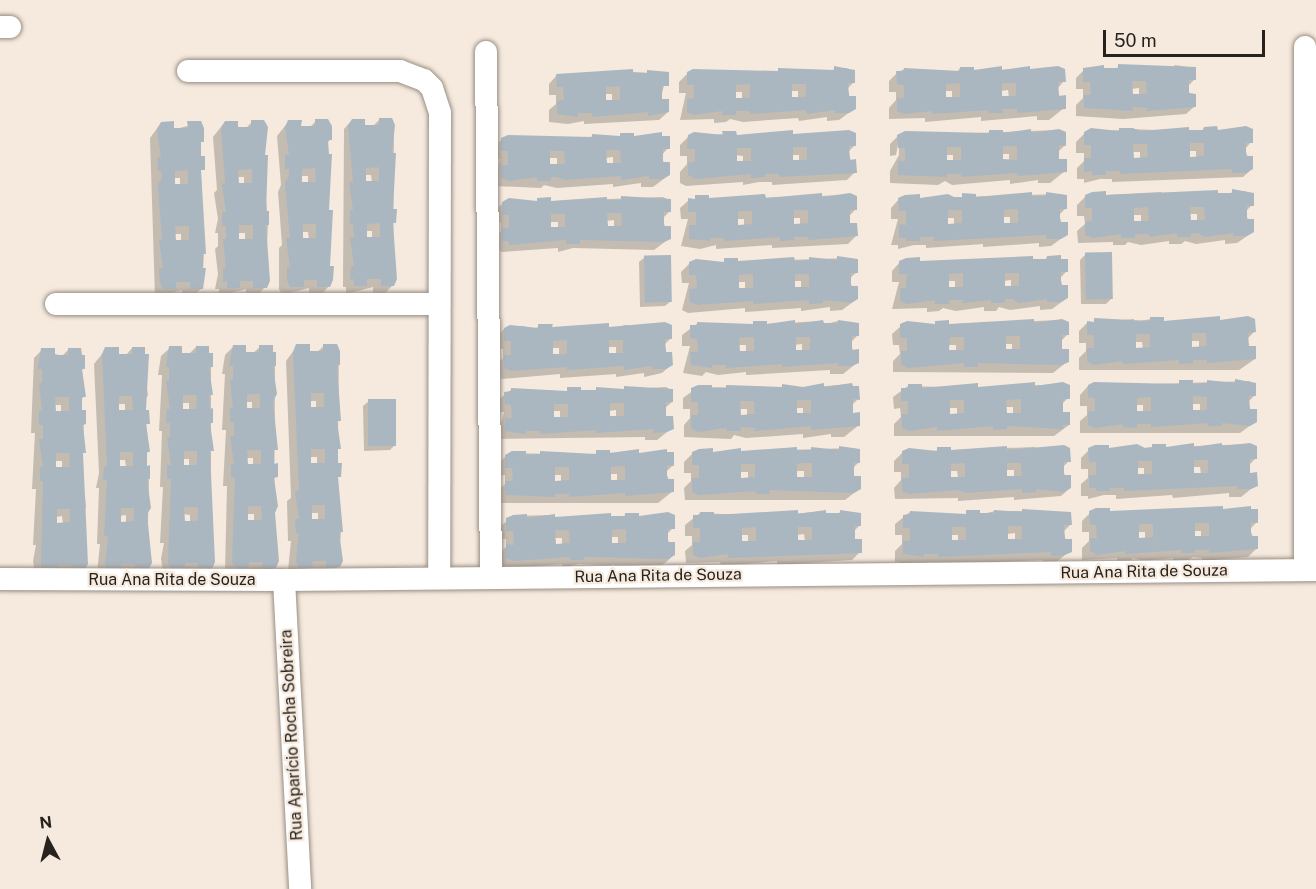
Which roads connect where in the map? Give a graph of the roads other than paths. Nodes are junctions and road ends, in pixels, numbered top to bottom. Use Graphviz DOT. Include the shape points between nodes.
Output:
graph roads {
  1 [pos="1305,47"];
  2 [pos="486,52"];
  3 [pos="188,71"];
  4 [pos="56,304"];
  5 [pos="438,304"];
  6 [pos="1311,570"];
  7 [pos="439,578"];
  8 [pos="491,578"];
  9 [pos="0,579"];
  10 [pos="284,580"];
  11 [pos="300,889"];
  1 -- 6 [label="street"];
  2 -- 8 [label="street"];
  3 -- 5 [label="street" via="399,71 424,80 432,88 440,113"];
  4 -- 5 [label="street"];
  5 -- 7 [label="street"];
  6 -- 8 [label="street, Rua Ana Rita de Souza"];
  7 -- 8 [label="street, Rua Ana Rita de Souza"];
  7 -- 10 [label="street, Rua Ana Rita de Souza"];
  9 -- 10 [label="street, Rua Ana Rita de Souza"];
  10 -- 11 [label="street, Rua Aparício Rocha Sobreira"];
}
